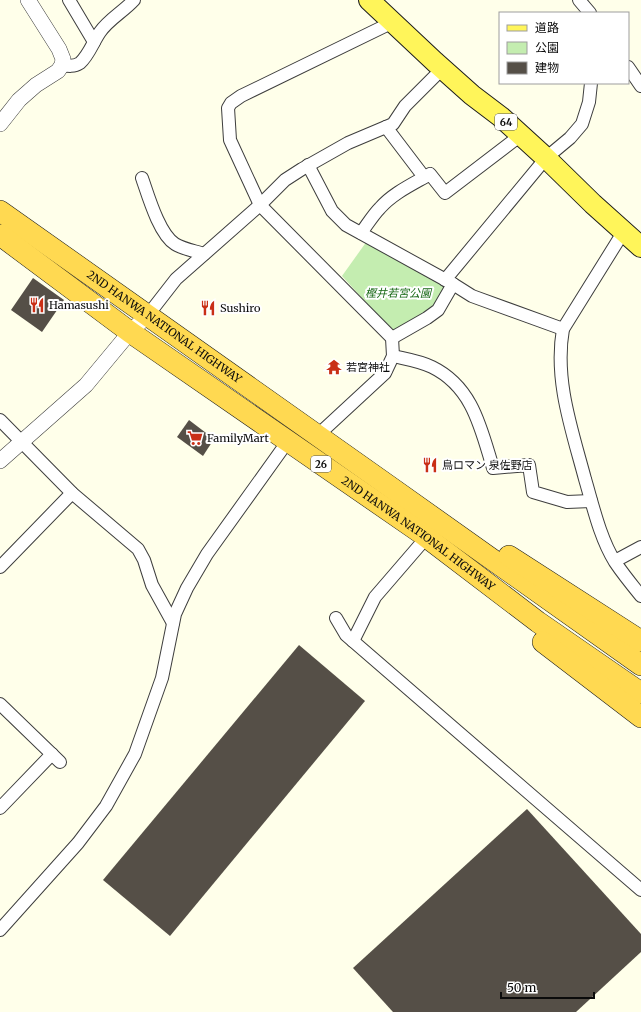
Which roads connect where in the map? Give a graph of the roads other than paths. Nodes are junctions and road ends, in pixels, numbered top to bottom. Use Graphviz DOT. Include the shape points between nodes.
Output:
graph roads {
  1 [pos="28,0"];
  2 [pos="70,0"];
  3 [pos="134,0"];
  4 [pos="369,0"];
  5 [pos="579,0"];
  6 [pos="589,12"];
  7 [pos="393,22"];
  8 [pos="94,42"];
  9 [pos="62,66"];
  10 [pos="629,68"];
  11 [pos="442,69"];
  12 [pos="592,84"];
  13 [pos="641,86"];
  14 [pos="0,124"];
  15 [pos="386,127"];
  16 [pos="520,135"];
  17 [pos="546,158"];
  18 [pos="308,165"];
  19 [pos="424,177"];
  20 [pos="142,178"];
  21 [pos="260,205"];
  22 [pos="0,211"];
  23 [pos="624,231"];
  24 [pos="361,233"];
  25 [pos="0,235"];
  26 [pos="641,247"];
  27 [pos="204,254"];
  28 [pos="449,282"];
  29 [pos="148,315"];
  30 [pos="563,329"];
  31 [pos="130,332"];
  32 [pos="392,338"];
  33 [pos="394,356"];
  34 [pos="0,420"];
  35 [pos="318,435"];
  36 [pos="22,441"];
  37 [pos="288,441"];
  38 [pos="0,460"];
  39 [pos="72,493"];
  40 [pos="591,501"];
  41 [pos="414,505"];
  42 [pos="423,536"];
  43 [pos="641,547"];
  44 [pos="615,561"];
  45 [pos="0,567"];
  46 [pos="641,596"];
  47 [pos="336,618"];
  48 [pos="173,623"];
  49 [pos="353,641"];
  50 [pos="641,641"];
  51 [pos="641,665"];
  52 [pos="641,693"];
  53 [pos="1,706"];
  54 [pos="641,717"];
  55 [pos="0,808"];
  56 [pos="641,890"];
  57 [pos="0,930"];
  1 -- 9 [label="street" via="59,49 63,59"];
  2 -- 8 [label="street"];
  3 -- 8 [label="street" via="111,19"];
  4 -- 7 [label="main road, 64"];
  5 -- 6 [label="street"];
  7 -- 11 [label="main road, 64"];
  7 -- 21 [label="street" via="231,103 228,108 230,140"];
  8 -- 9 [label="street" via="87,56 79,64"];
  9 -- 14 [label="street" via="19,100"];
  10 -- 13 [label="street"];
  11 -- 15 [label="street" via="405,106 393,124"];
  11 -- 16 [label="main road, 64"];
  12 -- 17 [label="street" via="582,124"];
  15 -- 18 [label="street" via="348,143"];
  15 -- 19 [label="street"];
  16 -- 17 [label="main road, 64"];
  16 -- 19 [label="street" via="445,193 430,174"];
  17 -- 23 [label="main road, 64"];
  17 -- 28 [label="street"];
  18 -- 21 [label="street" via="285,180"];
  18 -- 24 [label="street" via="332,211 346,225"];
  19 -- 24 [label="street" via="380,207"];
  20 -- 27 [label="street" via="166,235 175,244"];
  21 -- 27 [label="street"];
  21 -- 32 [label="street"];
  22 -- 29 [label="highway, 2ND HANWA NATIONAL HIGHWAY / 26"];
  23 -- 26 [label="main road, 64"];
  23 -- 30 [label="street"];
  24 -- 28 [label="street"];
  25 -- 31 [label="highway, 2ND HANWA NATIONAL HIGHWAY / 26"];
  27 -- 29 [label="street" via="176,278"];
  28 -- 30 [label="street" via="472,296"];
  28 -- 32 [label="street" via="438,310"];
  29 -- 31 [label="street"];
  29 -- 35 [label="highway, 2ND HANWA NATIONAL HIGHWAY / 26"];
  30 -- 40 [label="street" via="560,362 564,401"];
  31 -- 36 [label="street" via="86,385"];
  31 -- 37 [label="highway, 2ND HANWA NATIONAL HIGHWAY / 26"];
  32 -- 33 [label="street"];
  33 -- 35 [label="street" via="385,373"];
  33 -- 40 [label="street" via="431,367 449,378 464,394 478,418 493,468 529,464 533,492 567,502"];
  34 -- 36 [label="street"];
  35 -- 37 [label="street"];
  35 -- 41 [label="highway, 2ND HANWA NATIONAL HIGHWAY / 26"];
  36 -- 38 [label="street"];
  36 -- 39 [label="street"];
  37 -- 42 [label="highway, 2ND HANWA NATIONAL HIGHWAY / 26"];
  37 -- 48 [label="street" via="207,554 187,588"];
  39 -- 45 [label="street"];
  39 -- 48 [label="street" via="138,549 152,585"];
  40 -- 44 [label="street" via="604,540"];
  41 -- 50 [label="highway" via="454,520"];
  41 -- 51 [label="highway, 2ND HANWA NATIONAL HIGHWAY / 26"];
  42 -- 49 [label="street" via="375,597"];
  42 -- 52 [label="highway, 2ND HANWA NATIONAL HIGHWAY / 26" via="538,622"];
  42 -- 54 [label="highway" via="438,562"];
  43 -- 44 [label="street"];
  44 -- 46 [label="street"];
  47 -- 49 [label="street" via="346,635"];
  48 -- 57 [label="street" via="162,678 135,754 106,806 78,842"];
  49 -- 56 [label="street"];
  53 -- 55 [label="street" via="56,758"];
}
